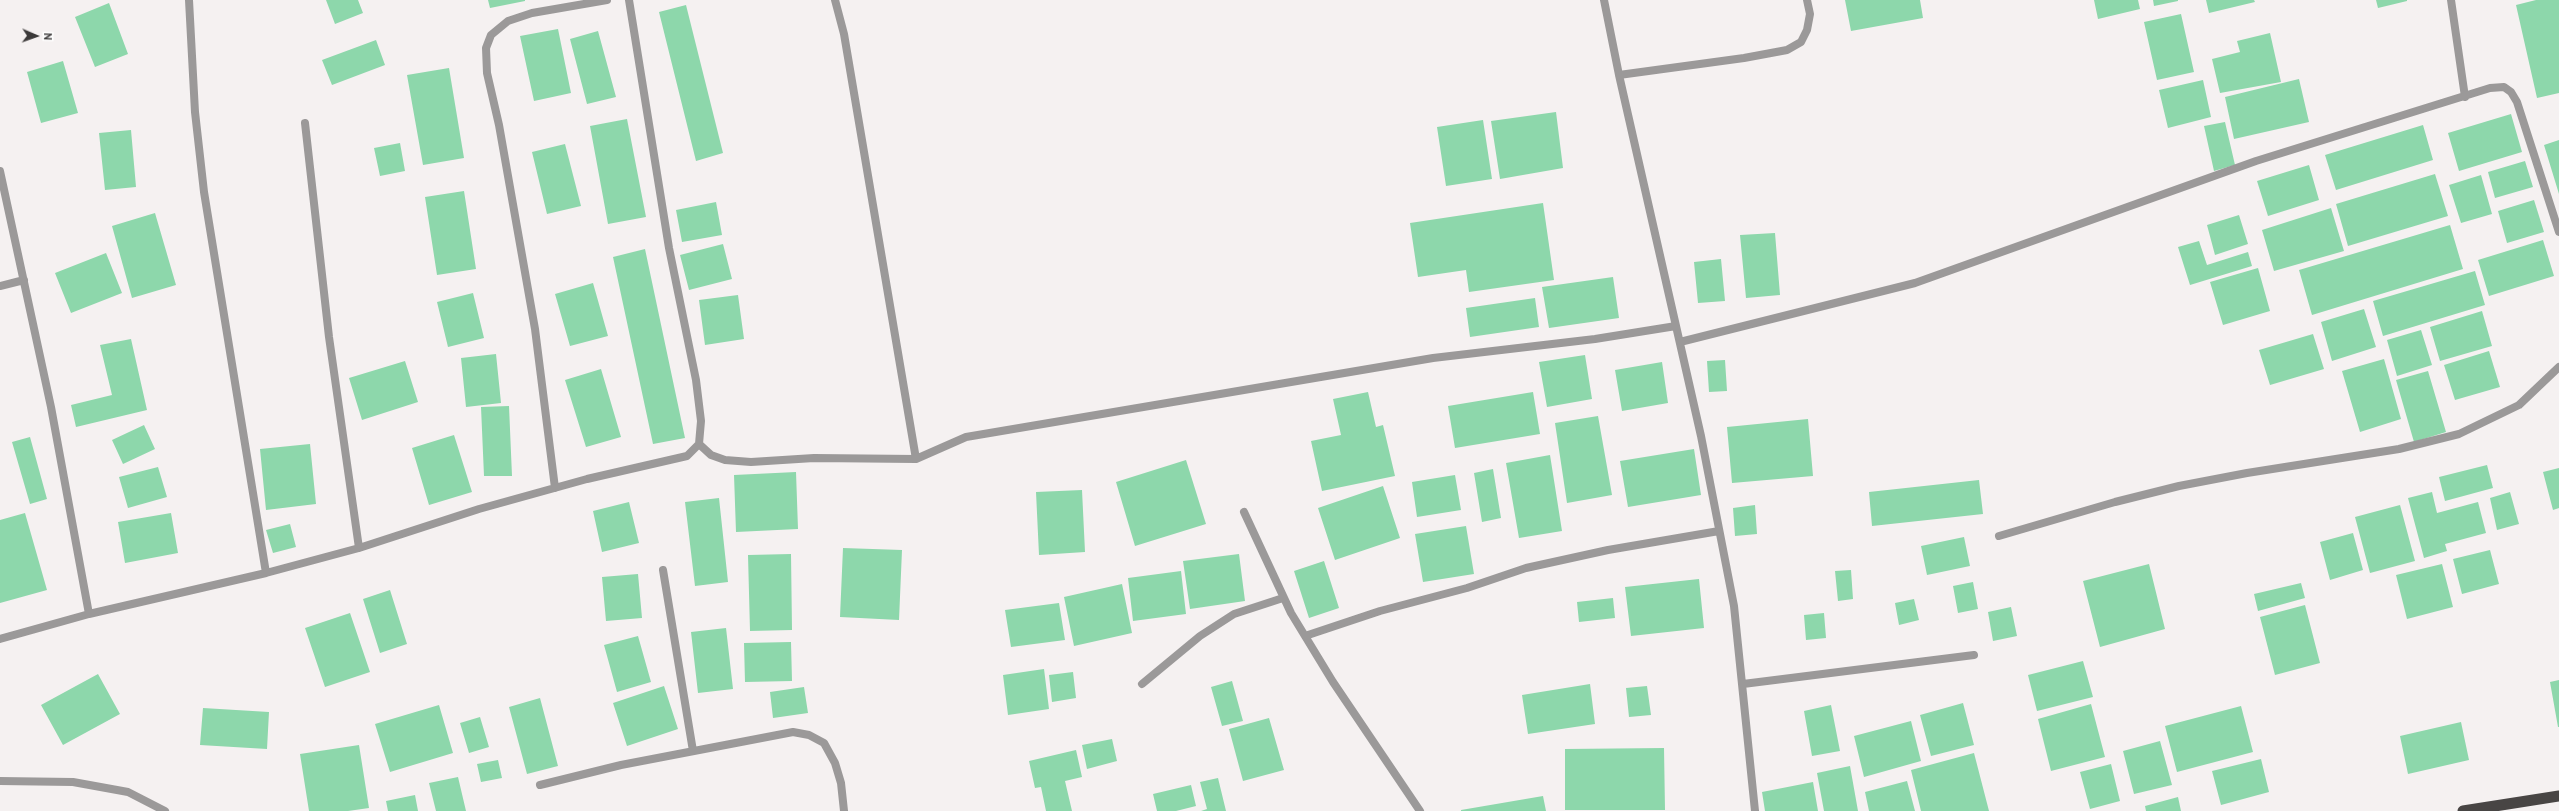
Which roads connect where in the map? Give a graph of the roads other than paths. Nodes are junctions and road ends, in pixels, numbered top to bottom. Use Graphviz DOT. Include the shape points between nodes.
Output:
graph roads {
  1 [pos="189,0"];
  2 [pos="607,0"];
  3 [pos="629,0"];
  4 [pos="834,0"];
  5 [pos="1604,0"];
  6 [pos="1807,0"];
  7 [pos="2451,0"];
  8 [pos="1619,75"];
  9 [pos="2465,97"];
  10 [pos="305,123"];
  11 [pos="0,171"];
  12 [pos="2559,232"];
  13 [pos="24,280"];
  14 [pos="0,286"];
  15 [pos="1676,326"];
  16 [pos="1680,342"];
  17 [pos="2559,367"];
  18 [pos="699,444"];
  19 [pos="916,459"];
  20 [pos="555,488"];
  21 [pos="1244,512"];
  22 [pos="1719,530"];
  23 [pos="1999,536"];
  24 [pos="359,548"];
  25 [pos="662,570"];
  26 [pos="266,573"];
  27 [pos="1283,598"];
  28 [pos="89,614"];
  29 [pos="1305,636"];
  30 [pos="0,639"];
  31 [pos="1974,655"];
  32 [pos="1142,684"];
  33 [pos="1743,684"];
  34 [pos="693,750"];
  35 [pos="0,781"];
  36 [pos="540,785"];
  37 [pos="2559,796"];
  38 [pos="165,811"];
  39 [pos="844,811"];
  40 [pos="1420,811"];
  41 [pos="1755,811"];
  42 [pos="2463,811"];
  1 -- 26 [label="street" via="195,112 204,192"];
  2 -- 20 [label="street" via="532,13 508,21 491,35 486,48 487,73 499,126 535,329"];
  3 -- 18 [label="street" via="669,248 696,380 701,421"];
  4 -- 19 [label="street" via="844,34"];
  5 -- 8 [label="street"];
  6 -- 8 [label="street" via="1810,14 1807,30 1801,42 1787,50"];
  7 -- 9 [label="street"];
  8 -- 15 [label="street"];
  9 -- 12 [label="street" via="2490,88 2504,87 2511,92 2517,102"];
  9 -- 16 [label="street" via="2256,161 1915,283"];
  10 -- 24 [label="street" via="329,337"];
  11 -- 13 [label="street"];
  13 -- 14 [label="street"];
  13 -- 28 [label="street" via="51,407"];
  15 -- 16 [label="street"];
  15 -- 19 [label="street" via="1433,358 966,437"];
  16 -- 22 [label="street"];
  17 -- 23 [label="street" via="2519,405 2459,434 2398,449 2179,486"];
  18 -- 19 [label="street" via="711,455 725,460 751,462 814,458"];
  18 -- 20 [label="street" via="687,456"];
  20 -- 24 [label="street"];
  21 -- 27 [label="street"];
  22 -- 29 [label="street" via="1526,568"];
  22 -- 33 [label="street" via="1736,619"];
  24 -- 26 [label="street"];
  25 -- 34 [label="street"];
  26 -- 28 [label="street"];
  27 -- 29 [label="street"];
  27 -- 32 [label="street" via="1234,614 1200,636"];
  28 -- 30 [label="street"];
  29 -- 40 [label="street"];
  31 -- 33 [label="street"];
  33 -- 41 [label="street" via="1747,749"];
  34 -- 36 [label="street"];
  34 -- 39 [label="street" via="793,732 809,735 824,743 835,763"];
  35 -- 38 [label="street" via="73,782 128,792"];
  37 -- 42 [label="highway"];
}
